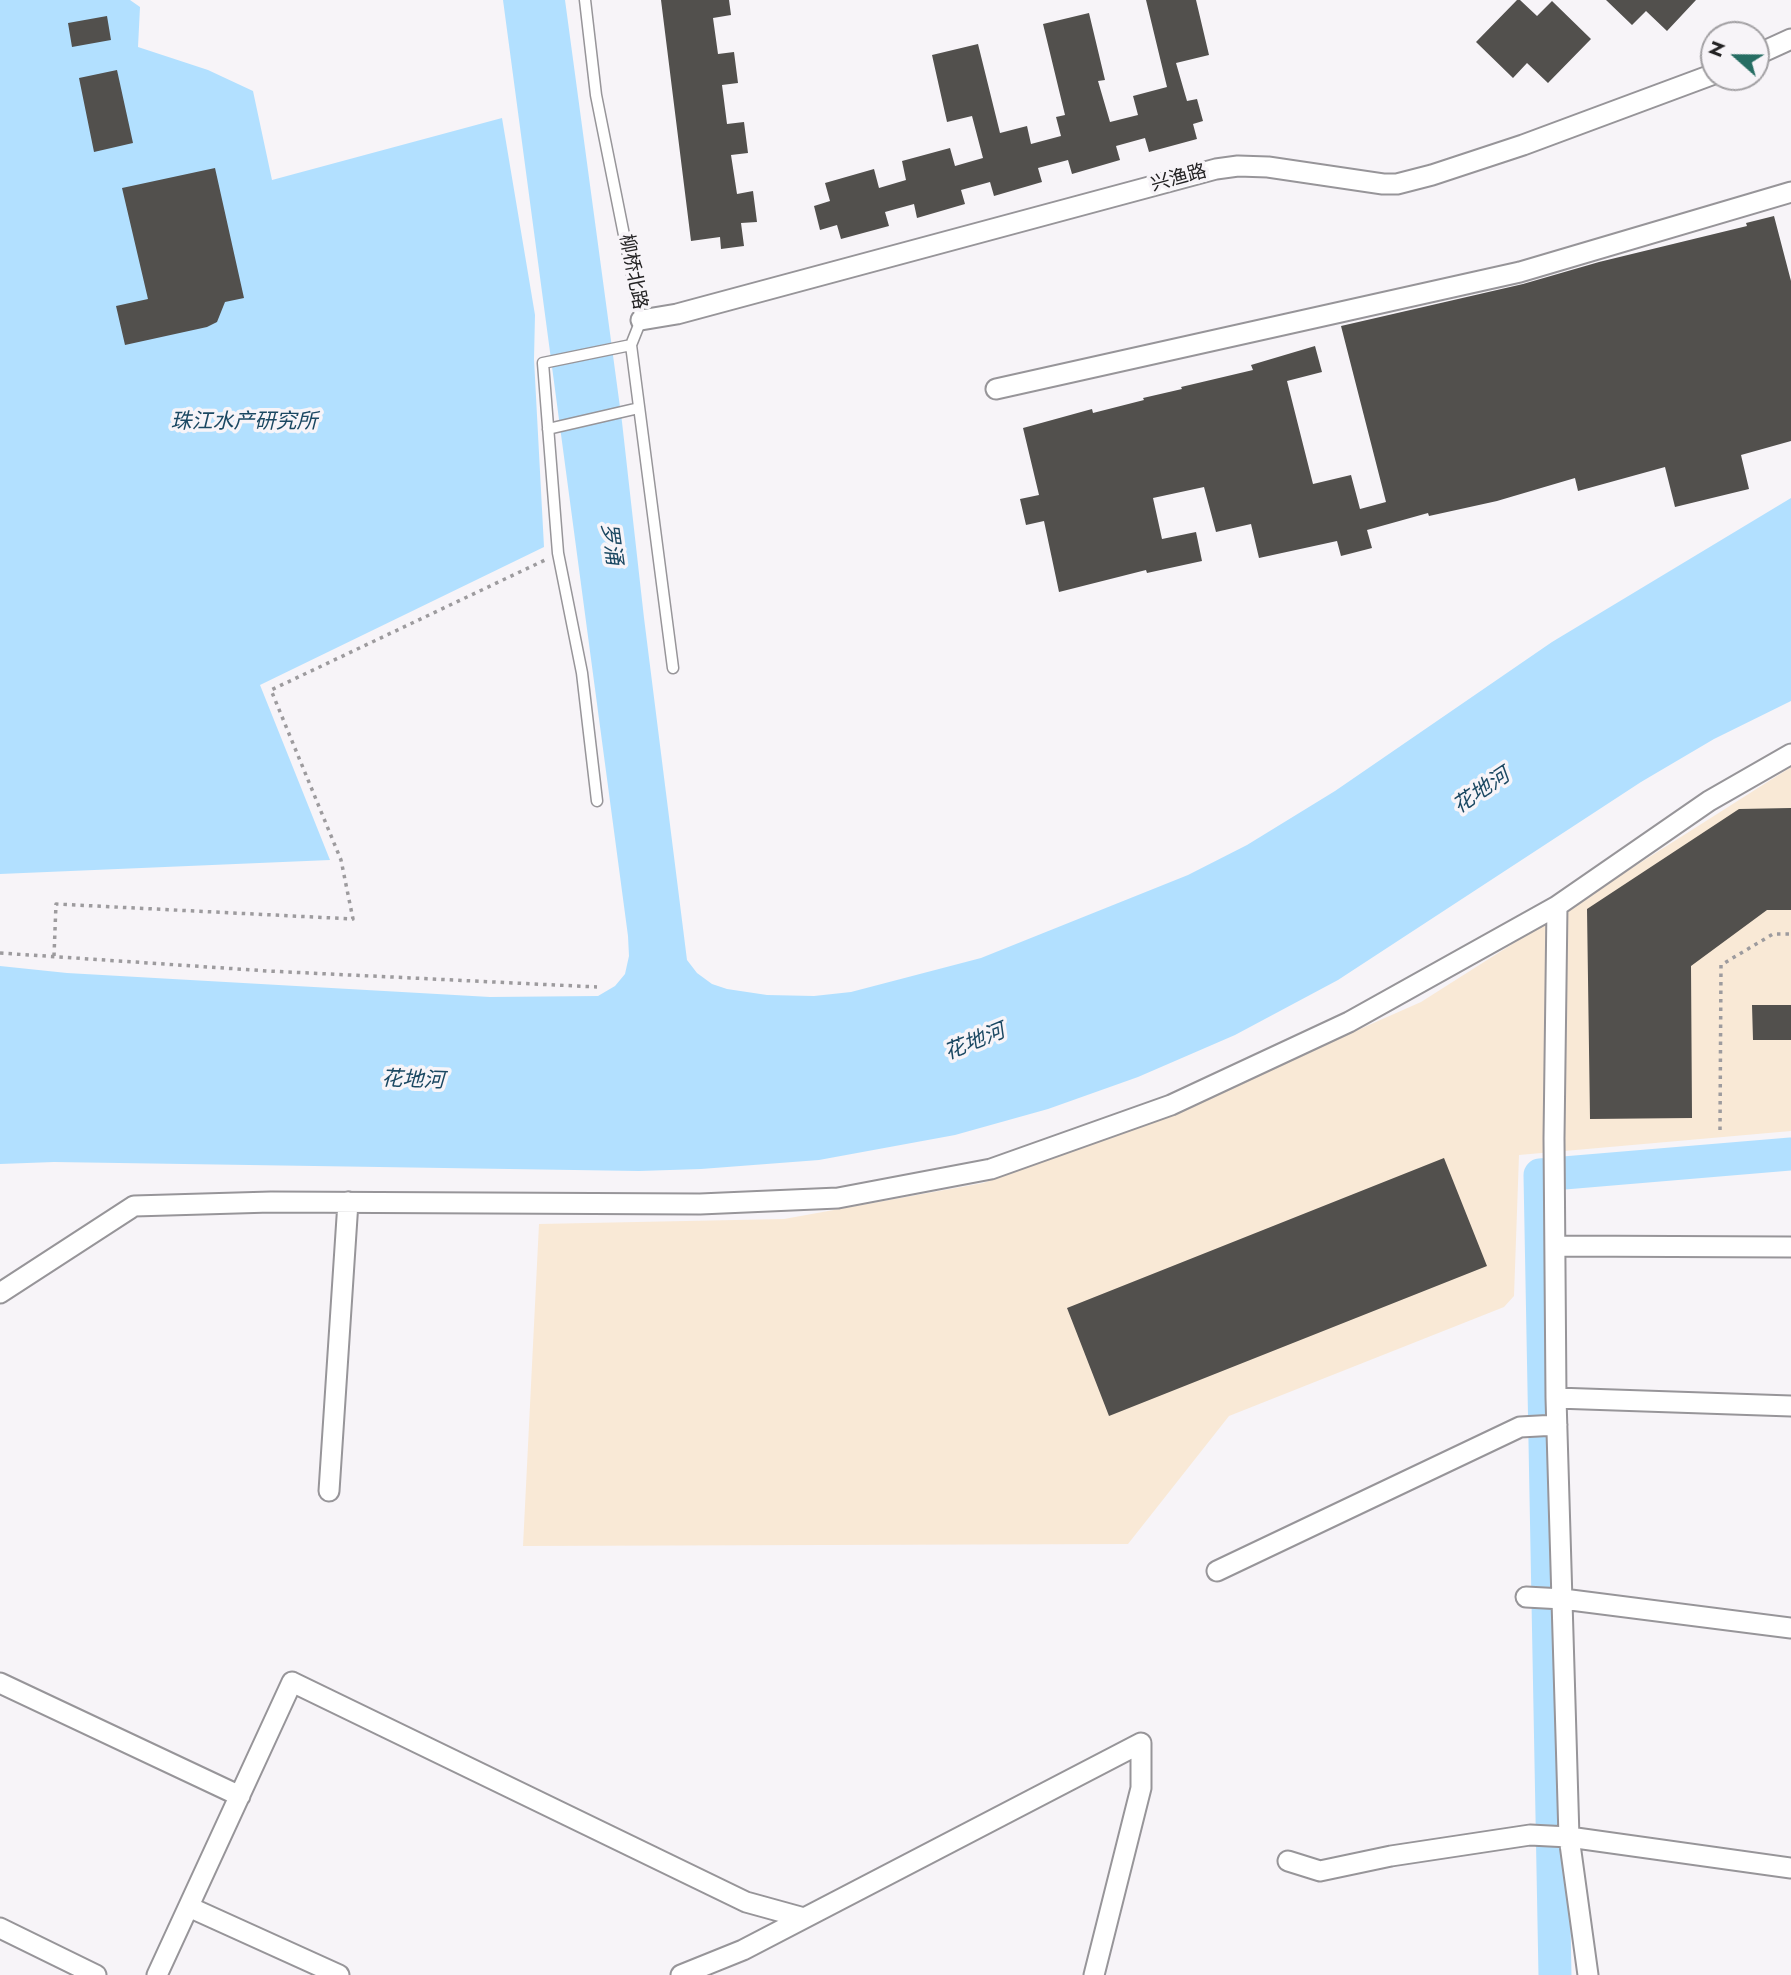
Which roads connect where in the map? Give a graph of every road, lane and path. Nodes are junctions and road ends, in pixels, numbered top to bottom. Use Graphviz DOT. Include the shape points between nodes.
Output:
graph roads {
  1 [pos="584,0"];
  2 [pos="1791,39"];
  3 [pos="1770,49"];
  4 [pos="1700,79"];
  5 [pos="1791,192"];
  6 [pos="642,320"];
  7 [pos="631,345"];
  8 [pos="996,389"];
  9 [pos="639,408"];
  10 [pos="548,429"];
  11 [pos="558,554"];
  12 [pos="673,668"];
  13 [pos="1791,754"];
  14 [pos="597,801"];
  15 [pos="1556,906"];
  16 [pos="1791,934"];
  17 [pos="0,953"];
  18 [pos="54,956"];
  19 [pos="597,987"];
  20 [pos="1720,1130"];
  21 [pos="348,1202"];
  22 [pos="1555,1246"];
  23 [pos="1791,1247"];
  24 [pos="0,1293"];
  25 [pos="1556,1398"];
  26 [pos="1791,1406"];
  27 [pos="1558,1425"];
  28 [pos="329,1491"];
  29 [pos="1217,1571"];
  30 [pos="1526,1597"];
  31 [pos="1563,1599"];
  32 [pos="1791,1628"];
  33 [pos="0,1683"];
  34 [pos="240,1796"];
  35 [pos="1569,1838"];
  36 [pos="1288,1861"];
  37 [pos="1791,1868"];
  38 [pos="189,1907"];
  39 [pos="804,1918"];
  40 [pos="0,1928"];
  41 [pos="96,1975"];
  42 [pos="157,1975"];
  43 [pos="339,1975"];
  44 [pos="681,1975"];
  45 [pos="1094,1975"];
  46 [pos="1588,1975"];
  1 -- 6 [label="lane, 柳桥北路" via="596,95"];
  2 -- 3 [label="street"];
  4 -- 6 [label="street, 兴渔路" via="1523,145 1397,184 1238,166"];
  5 -- 8 [label="street" via="1520,272"];
  6 -- 7 [label="lane, 柳桥北路"];
  7 -- 9 [label="lane"];
  7 -- 10 [label="lane" via="543,363"];
  9 -- 10 [label="lane"];
  9 -- 12 [label="lane"];
  10 -- 11 [label="lane"];
  11 -- 14 [label="lane" via="582,673"];
  11 -- 18 [label="path" via="271,690 341,860 353,919 56,904"];
  13 -- 15 [label="street" via="1709,801"];
  15 -- 21 [label="street" via="1337,1028 1171,1105 991,1169 838,1199 701,1204"];
  15 -- 22 [label="street"];
  16 -- 20 [label="path" via="1773,934 1721,965"];
  17 -- 18 [label="path"];
  18 -- 19 [label="path"];
  21 -- 24 [label="street" via="134,1206"];
  21 -- 28 [label="street"];
  22 -- 23 [label="street"];
  22 -- 25 [label="street"];
  25 -- 26 [label="street"];
  25 -- 27 [label="street"];
  27 -- 29 [label="street" via="1520,1427"];
  27 -- 31 [label="street"];
  30 -- 31 [label="street"];
  31 -- 32 [label="street"];
  31 -- 35 [label="street"];
  33 -- 34 [label="street"];
  34 -- 38 [label="street"];
  34 -- 39 [label="street" via="292,1682 746,1902"];
  35 -- 36 [label="street" via="1530,1835 1320,1871"];
  35 -- 37 [label="street"];
  35 -- 46 [label="street"];
  38 -- 42 [label="street"];
  38 -- 43 [label="street"];
  39 -- 44 [label="street"];
  39 -- 45 [label="street" via="1141,1743 1141,1788"];
  40 -- 41 [label="street"];
}
